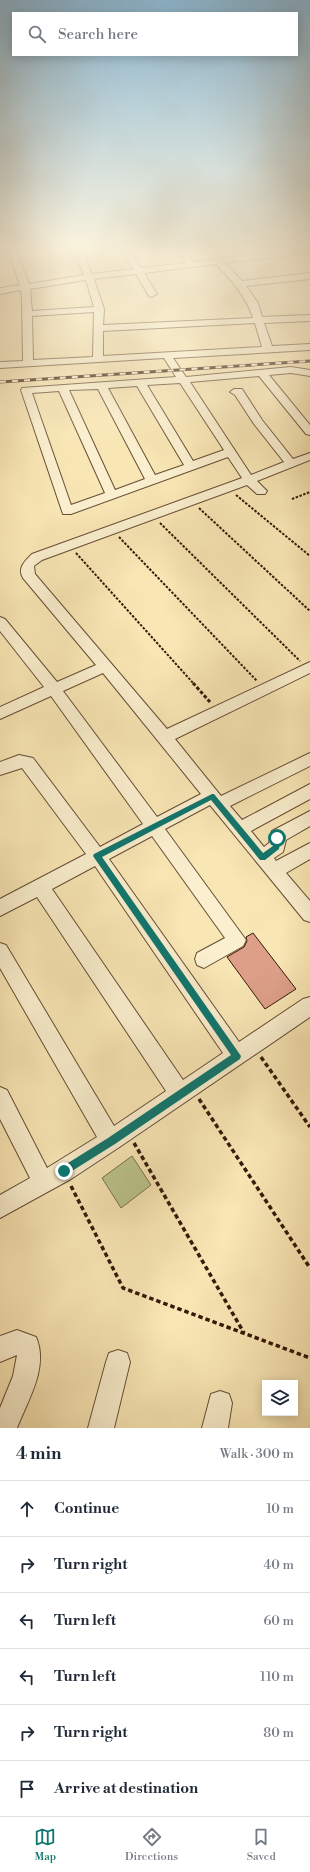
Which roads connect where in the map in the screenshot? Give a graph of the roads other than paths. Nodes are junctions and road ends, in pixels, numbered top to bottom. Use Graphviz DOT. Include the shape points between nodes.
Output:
graph roads {
  1 [pos="28,318"];
  2 [pos="99,318"];
  3 [pos="257,318"];
  4 [pos="310,318"];
  5 [pos="258,321"];
  6 [pos="98,328"];
  7 [pos="310,347"];
  8 [pos="268,350"];
  9 [pos="167,356"];
  10 [pos="98,359"];
  11 [pos="28,363"];
  12 [pos="0,365"];
  13 [pos="262,373"];
  14 [pos="310,373"];
  15 [pos="183,380"];
  16 [pos="140,383"];
  17 [pos="102,386"];
  18 [pos="63,388"];
  19 [pos="235,392"];
  20 [pos="310,432"];
  21 [pos="230,452"];
  22 [pos="310,456"];
  23 [pos="291,464"];
  24 [pos="190,465"];
  25 [pos="151,479"];
  26 [pos="249,480"];
  27 [pos="261,491"];
  28 [pos="110,494"];
  29 [pos="0,622"];
  30 [pos="104,667"];
  31 [pos="309,668"];
  32 [pos="54,689"];
  33 [pos="0,713"];
  34 [pos="164,737"];
  35 [pos="310,759"];
  36 [pos="0,770"];
  37 [pos="310,791"];
  38 [pos="215,800"];
  39 [pos="310,818"];
  40 [pos="153,827"];
  41 [pos="238,829"];
  42 [pos="310,850"];
  43 [pos="97,856"];
  44 [pos="262,857"];
  45 [pos="274,871"];
  46 [pos="40,886"];
  47 [pos="1,906"];
  48 [pos="309,912"];
  49 [pos="0,951"];
  50 [pos="204,959"];
  51 [pos="310,1006"];
  52 [pos="244,1050"];
  53 [pos="185,1091"];
  54 [pos="0,1096"];
  55 [pos="119,1136"];
  56 [pos="43,1182"];
  57 [pos="0,1207"];
  58 [pos="0,1350"];
  59 [pos="118,1362"];
  60 [pos="220,1403"];
  61 [pos="4,1428"];
  62 [pos="101,1428"];
  63 [pos="215,1428"];
  1 -- 11 [label="street"];
  2 -- 6 [label="street"];
  3 -- 5 [label="street"];
  4 -- 5 [label="street"];
  5 -- 6 [label="street"];
  5 -- 8 [label="street"];
  6 -- 10 [label="street"];
  7 -- 8 [label="street"];
  8 -- 9 [label="street"];
  9 -- 10 [label="street"];
  9 -- 15 [label="street"];
  10 -- 11 [label="street"];
  11 -- 12 [label="street"];
  13 -- 14 [label="street" via="291,370"];
  13 -- 15 [label="street"];
  13 -- 20 [label="street"];
  15 -- 16 [label="street"];
  15 -- 21 [label="street"];
  16 -- 17 [label="street"];
  16 -- 24 [label="street"];
  17 -- 18 [label="street"];
  17 -- 25 [label="street"];
  18 -- 28 [label="street"];
  18 -- 28 [label="street" via="26,390 67,511"];
  19 -- 23 [label="street" via="238,391 258,422"];
  21 -- 24 [label="street"];
  21 -- 26 [label="street"];
  22 -- 23 [label="street"];
  23 -- 26 [label="street"];
  24 -- 25 [label="street"];
  25 -- 28 [label="street"];
  26 -- 27 [label="street"];
  26 -- 30 [label="street" via="37,557 28,565 28,575"];
  29 -- 32 [label="street"];
  30 -- 32 [label="street"];
  30 -- 34 [label="street"];
  31 -- 34 [label="street"];
  32 -- 33 [label="street"];
  32 -- 40 [label="street"];
  34 -- 38 [label="street"];
  35 -- 38 [label="street"];
  36 -- 43 [label="street" via="19,761 27,762"];
  37 -- 41 [label="street"];
  38 -- 40 [label="street"];
  38 -- 41 [label="street"];
  39 -- 44 [label="street" via="278,836 277,847"];
  40 -- 43 [label="street"];
  40 -- 50 [label="street" via="237,940"];
  41 -- 44 [label="street"];
  42 -- 45 [label="street"];
  43 -- 46 [label="street"];
  43 -- 52 [label="street"];
  44 -- 45 [label="street"];
  45 -- 48 [label="street"];
  46 -- 47 [label="street"];
  46 -- 53 [label="street"];
  49 -- 55 [label="street"];
  51 -- 52 [label="street"];
  52 -- 53 [label="street"];
  53 -- 55 [label="street"];
  54 -- 56 [label="street"];
  55 -- 56 [label="street"];
  56 -- 57 [label="street"];
  58 -- 61 [label="street" via="12,1342 21,1342 28,1345 29,1353 28,1365"];
  59 -- 62 [label="street"];
  60 -- 63 [label="street"];
}
